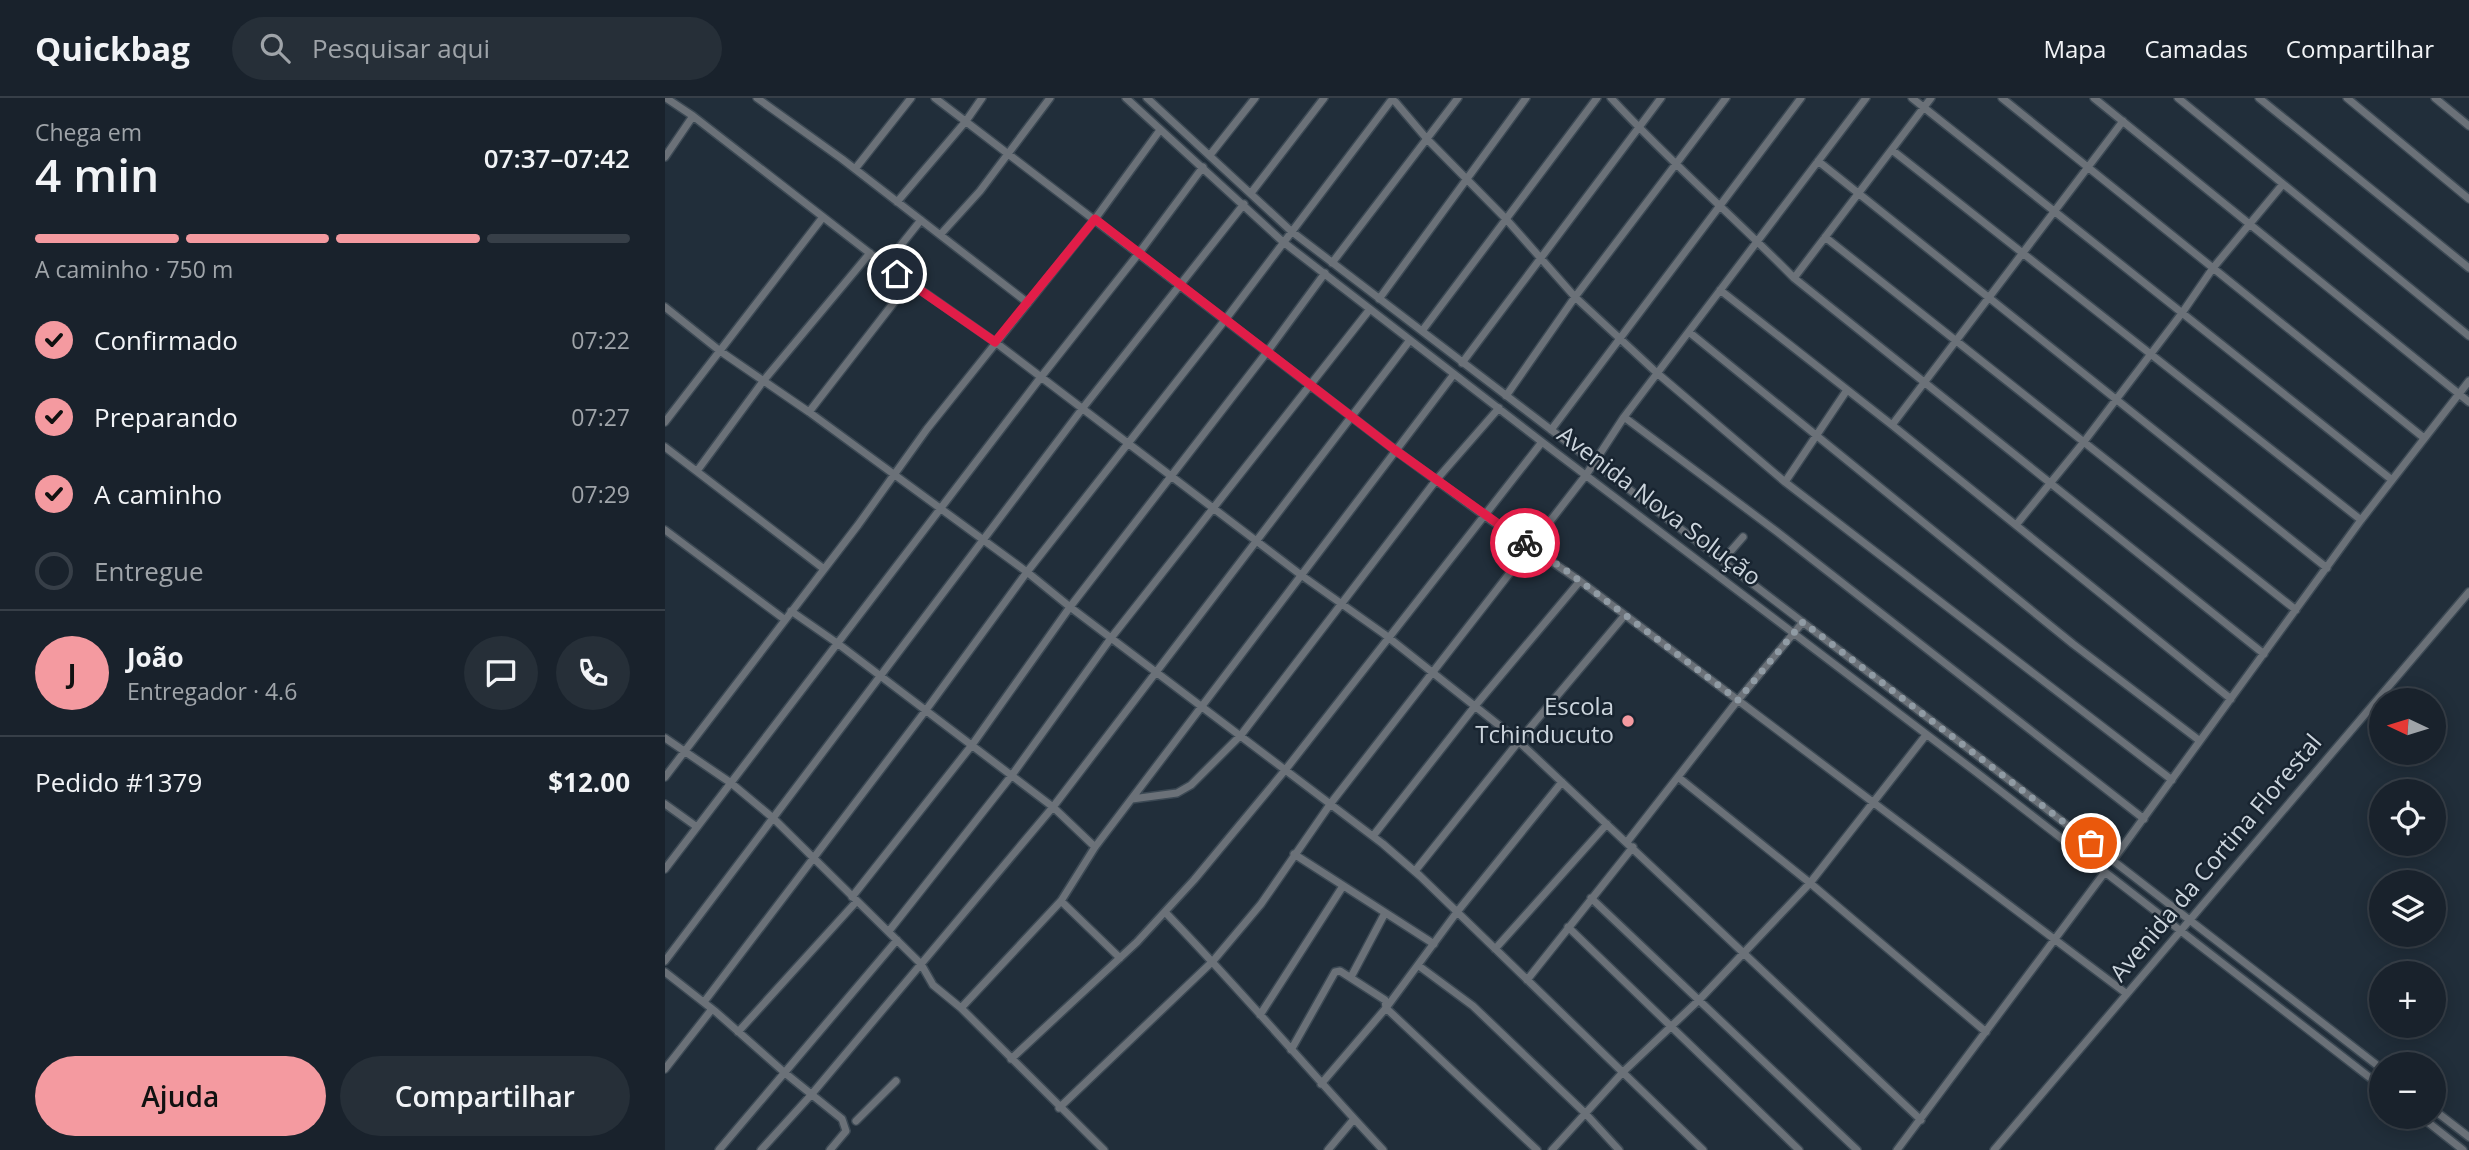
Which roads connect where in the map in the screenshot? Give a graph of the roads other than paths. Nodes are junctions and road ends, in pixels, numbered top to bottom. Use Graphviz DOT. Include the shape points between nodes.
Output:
graph roads {
  1 [pos="666,98"];
  2 [pos="757,98"];
  3 [pos="911,98"];
  4 [pos="935,98"];
  5 [pos="982,98"];
  6 [pos="1050,98"];
  7 [pos="1126,98"];
  8 [pos="1147,98"];
  9 [pos="1255,98"];
  10 [pos="1324,98"];
  11 [pos="1392,98"];
  12 [pos="1458,98"];
  13 [pos="1526,98"];
  14 [pos="1597,98"];
  15 [pos="1611,98"];
  16 [pos="1661,98"];
  17 [pos="1726,98"];
  18 [pos="1801,98"];
  19 [pos="1866,98"];
  20 [pos="1912,98"];
  21 [pos="1931,98"];
  22 [pos="2002,98"];
  23 [pos="2094,98"];
  24 [pos="2178,98"];
  25 [pos="2259,98"];
  26 [pos="2347,98"];
  27 [pos="2435,98"];
  28 [pos="1924,107"];
  29 [pos="693,116"];
  30 [pos="966,121"];
  31 [pos="2123,121"];
  32 [pos="2469,125"];
  33 [pos="1639,128"];
  34 [pos="1160,130"];
  35 [pos="1427,139"];
  36 [pos="1892,150"];
  37 [pos="1010,154"];
  38 [pos="1210,155"];
  39 [pos="665,157"];
  40 [pos="1818,161"];
  41 [pos="1676,163"];
  42 [pos="1203,167"];
  43 [pos="2088,167"];
  44 [pos="855,169"];
  45 [pos="1467,178"];
  46 [pos="2283,184"];
  47 [pos="1251,193"];
  48 [pos="1858,193"];
  49 [pos="2469,199"];
  50 [pos="897,202"];
  51 [pos="1244,204"];
  52 [pos="1720,205"];
  53 [pos="2055,212"];
  54 [pos="823,217"];
  55 [pos="1095,219"];
  56 [pos="1506,219"];
  57 [pos="921,220"];
  58 [pos="2248,223"];
  59 [pos="1291,231"];
  60 [pos="940,235"];
  61 [pos="1825,237"];
  62 [pos="1282,241"];
  63 [pos="1758,241"];
  64 [pos="870,253"];
  65 [pos="1139,253"];
  66 [pos="2022,253"];
  67 [pos="1541,257"];
  68 [pos="1332,262"];
  69 [pos="885,265"];
  70 [pos="2213,268"];
  71 [pos="2469,268"];
  72 [pos="1325,273"];
  73 [pos="1794,278"];
  74 [pos="909,283"];
  75 [pos="1179,285"];
  76 [pos="1720,290"];
  77 [pos="1575,297"];
  78 [pos="1988,297"];
  79 [pos="1379,299"];
  80 [pos="1028,303"];
  81 [pos="665,307"];
  82 [pos="1370,309"];
  83 [pos="2182,313"];
  84 [pos="1225,320"];
  85 [pos="1422,331"];
  86 [pos="1689,332"];
  87 [pos="2469,336"];
  88 [pos="1619,339"];
  89 [pos="1410,340"];
  90 [pos="1956,340"];
  91 [pos="995,342"];
  92 [pos="720,351"];
  93 [pos="1267,352"];
  94 [pos="2150,354"];
  95 [pos="1462,363"];
  96 [pos="1657,373"];
  97 [pos="1454,374"];
  98 [pos="1041,377"];
  99 [pos="764,380"];
  100 [pos="2469,380"];
  101 [pos="1924,383"];
  102 [pos="1311,385"];
  103 [pos="1847,390"];
  104 [pos="2459,394"];
  105 [pos="1506,396"];
  106 [pos="2115,399"];
  107 [pos="2469,402"];
  108 [pos="1500,408"];
  109 [pos="1082,409"];
  110 [pos="809,412"];
  111 [pos="1352,416"];
  112 [pos="1624,417"];
  113 [pos="665,422"];
  114 [pos="1892,425"];
  115 [pos="1551,430"];
  116 [pos="1817,435"];
  117 [pos="2424,438"];
  118 [pos="1542,442"];
  119 [pos="2083,443"];
  120 [pos="1128,444"];
  121 [pos="665,447"];
  122 [pos="1395,450"];
  123 [pos="1594,463"];
  124 [pos="697,471"];
  125 [pos="895,475"];
  126 [pos="1586,475"];
  127 [pos="1171,477"];
  128 [pos="1437,479"];
  129 [pos="2392,480"];
  130 [pos="1785,482"];
  131 [pos="2050,483"];
  132 [pos="1215,508"];
  133 [pos="941,509"];
  134 [pos="1485,516"];
  135 [pos="2361,520"];
  136 [pos="2017,525"];
  137 [pos="665,530"];
  138 [pos="1742,537"];
  139 [pos="983,540"];
  140 [pos="1258,541"];
  141 [pos="1529,547"];
  142 [pos="1722,561"];
  143 [pos="2327,568"];
  144 [pos="824,569"];
  145 [pos="1027,572"];
  146 [pos="1301,575"];
  147 [pos="1580,581"];
  148 [pos="2469,592"];
  149 [pos="1342,604"];
  150 [pos="1070,607"];
  151 [pos="2296,610"];
  152 [pos="791,611"];
  153 [pos="1625,615"];
  154 [pos="784,619"];
  155 [pos="1803,622"];
  156 [pos="1794,633"];
  157 [pos="1111,638"];
  158 [pos="1390,639"];
  159 [pos="837,643"];
  160 [pos="2264,654"];
  161 [pos="1157,672"];
  162 [pos="1433,674"];
  163 [pos="881,676"];
  164 [pos="2231,699"];
  165 [pos="1738,700"];
  166 [pos="1202,706"];
  167 [pos="1475,706"];
  168 [pos="926,710"];
  169 [pos="1926,735"];
  170 [pos="1241,736"];
  171 [pos="665,738"];
  172 [pos="1519,741"];
  173 [pos="2200,741"];
  174 [pos="972,745"];
  175 [pos="683,751"];
  176 [pos="1286,769"];
  177 [pos="1012,775"];
  178 [pos="665,777"];
  179 [pos="1678,777"];
  180 [pos="2172,780"];
  181 [pos="1562,782"];
  182 [pos="731,783"];
  183 [pos="1132,799"];
  184 [pos="1872,802"];
  185 [pos="1331,803"];
  186 [pos="665,804"];
  187 [pos="1053,807"];
  188 [pos="773,818"];
  189 [pos="2144,819"];
  190 [pos="1607,824"];
  191 [pos="697,827"];
  192 [pos="1373,836"];
  193 [pos="1630,845"];
  194 [pos="1095,847"];
  195 [pos="1294,854"];
  196 [pos="814,857"];
  197 [pos="2113,860"];
  198 [pos="665,869"];
  199 [pos="1415,871"];
  200 [pos="2105,872"];
  201 [pos="1810,883"];
  202 [pos="1343,886"];
  203 [pos="1591,898"];
  204 [pos="854,899"];
  205 [pos="1061,901"];
  206 [pos="1165,912"];
  207 [pos="1457,912"];
  208 [pos="1385,913"];
  209 [pos="2190,919"];
  210 [pos="1568,927"];
  211 [pos="2181,930"];
  212 [pos="889,932"];
  213 [pos="2057,939"];
  214 [pos="897,940"];
  215 [pos="1434,944"];
  216 [pos="1495,949"];
  217 [pos="1743,954"];
  218 [pos="1120,958"];
  219 [pos="665,961"];
  220 [pos="1213,961"];
  221 [pos="921,964"];
  222 [pos="1419,966"];
  223 [pos="665,972"];
  224 [pos="1351,977"];
  225 [pos="1527,980"];
  226 [pos="2127,994"];
  227 [pos="1700,999"];
  228 [pos="704,1002"];
  229 [pos="961,1008"];
  230 [pos="1386,1008"];
  231 [pos="712,1009"];
  232 [pos="1260,1015"];
  233 [pos="1672,1026"];
  234 [pos="739,1032"];
  235 [pos="1986,1032"];
  236 [pos="1291,1050"];
  237 [pos="1010,1059"];
  238 [pos="2369,1059"];
  239 [pos="665,1069"];
  240 [pos="1623,1072"];
  241 [pos="785,1073"];
  242 [pos="2369,1077"];
  243 [pos="896,1081"];
  244 [pos="1321,1084"];
  245 [pos="811,1095"];
  246 [pos="1059,1108"];
  247 [pos="1585,1113"];
  248 [pos="1354,1119"];
  249 [pos="2446,1119"];
  250 [pos="1921,1120"];
  251 [pos="856,1121"];
  252 [pos="2436,1129"];
  253 [pos="2469,1137"];
  254 [pos="719,1150"];
  255 [pos="761,1150"];
  256 [pos="830,1150"];
  257 [pos="1104,1150"];
  258 [pos="1328,1150"];
  259 [pos="1383,1150"];
  260 [pos="1537,1150"];
  261 [pos="1552,1150"];
  262 [pos="1619,1150"];
  263 [pos="1703,1150"];
  264 [pos="1799,1150"];
  265 [pos="1857,1150"];
  266 [pos="1897,1150"];
  267 [pos="1994,1150"];
  268 [pos="2463,1150"];
  1 -- 29 [label="street"];
  2 -- 44 [label="street"];
  3 -- 44 [label="street"];
  4 -- 30 [label="street"];
  5 -- 30 [label="street"];
  6 -- 37 [label="street"];
  7 -- 34 [label="street, Avenida Nova Solução"];
  8 -- 38 [label="street, Avenida Nova Solução"];
  9 -- 38 [label="street"];
  10 -- 47 [label="street"];
  11 -- 35 [label="street"];
  11 -- 59 [label="street"];
  12 -- 35 [label="street"];
  13 -- 45 [label="street"];
  14 -- 56 [label="street"];
  15 -- 33 [label="street"];
  16 -- 33 [label="street"];
  17 -- 41 [label="street"];
  18 -- 52 [label="street"];
  19 -- 40 [label="street"];
  20 -- 28 [label="street"];
  21 -- 28 [label="street"];
  22 -- 43 [label="street"];
  23 -- 31 [label="street"];
  24 -- 46 [label="street"];
  25 -- 71 [label="street"];
  26 -- 49 [label="street"];
  27 -- 32 [label="street"];
  28 -- 36 [label="street"];
  28 -- 53 [label="street"];
  29 -- 39 [label="street"];
  29 -- 54 [label="street"];
  30 -- 37 [label="street"];
  30 -- 50 [label="street"];
  31 -- 43 [label="street"];
  31 -- 58 [label="street"];
  33 -- 41 [label="street"];
  33 -- 67 [label="street"];
  34 -- 42 [label="street, Avenida Nova Solução"];
  34 -- 55 [label="street"];
  35 -- 45 [label="street"];
  35 -- 68 [label="street"];
  36 -- 48 [label="street"];
  36 -- 66 [label="street"];
  37 -- 55 [label="street"];
  37 -- 60 [label="street"];
  38 -- 47 [label="street, Avenida Nova Solução"];
  40 -- 48 [label="street"];
  40 -- 63 [label="street"];
  41 -- 52 [label="street"];
  41 -- 77 [label="street"];
  42 -- 51 [label="street, Avenida Nova Solução"];
  42 -- 65 [label="street"];
  43 -- 53 [label="street"];
  43 -- 70 [label="street"];
  44 -- 50 [label="street"];
  45 -- 56 [label="street"];
  45 -- 79 [label="street"];
  46 -- 58 [label="street"];
  46 -- 87 [label="street"];
  47 -- 59 [label="street, Avenida Nova Solução"];
  48 -- 61 [label="street"];
  48 -- 78 [label="street"];
  50 -- 57 [label="street"];
  51 -- 62 [label="street, Avenida Nova Solução"];
  51 -- 75 [label="street"];
  52 -- 63 [label="street"];
  52 -- 88 [label="street"];
  53 -- 66 [label="street"];
  53 -- 83 [label="street"];
  54 -- 64 [label="street"];
  54 -- 92 [label="street"];
  55 -- 65 [label="street"];
  55 -- 80 [label="street"];
  56 -- 67 [label="street"];
  56 -- 85 [label="street"];
  57 -- 60 [label="street"];
  57 -- 69 [label="street"];
  58 -- 70 [label="street"];
  58 -- 104 [label="street"];
  59 -- 62 [label="street"];
  59 -- 68 [label="street, Avenida Nova Solução"];
  60 -- 80 [label="street"];
  61 -- 73 [label="street"];
  61 -- 90 [label="street"];
  62 -- 72 [label="street, Avenida Nova Solução"];
  62 -- 84 [label="street"];
  63 -- 73 [label="street"];
  63 -- 76 [label="street"];
  64 -- 69 [label="street"];
  64 -- 99 [label="street"];
  65 -- 75 [label="street"];
  65 -- 98 [label="street"];
  66 -- 78 [label="street"];
  66 -- 94 [label="street"];
  67 -- 77 [label="street"];
  67 -- 95 [label="street"];
  68 -- 79 [label="street, Avenida Nova Solução"];
  69 -- 74 [label="street"];
  70 -- 83 [label="street"];
  70 -- 117 [label="street"];
  72 -- 82 [label="street, Avenida Nova Solução"];
  72 -- 93 [label="street"];
  73 -- 101 [label="street"];
  74 -- 91 [label="street"];
  74 -- 110 [label="street"];
  75 -- 84 [label="street"];
  75 -- 109 [label="street"];
  76 -- 86 [label="street"];
  76 -- 103 [label="street"];
  77 -- 88 [label="street"];
  77 -- 105 [label="street"];
  78 -- 90 [label="street"];
  78 -- 106 [label="street"];
  79 -- 85 [label="street, Avenida Nova Solução"];
  80 -- 91 [label="street"];
  81 -- 92 [label="street"];
  82 -- 89 [label="street, Avenida Nova Solução"];
  82 -- 102 [label="street"];
  83 -- 94 [label="street"];
  83 -- 129 [label="street"];
  84 -- 93 [label="street"];
  84 -- 120 [label="street"];
  85 -- 95 [label="street, Avenida Nova Solução"];
  86 -- 96 [label="street"];
  86 -- 116 [label="street"];
  88 -- 96 [label="street"];
  88 -- 115 [label="street"];
  89 -- 97 [label="street, Avenida Nova Solução"];
  89 -- 111 [label="street"];
  90 -- 101 [label="street"];
  90 -- 119 [label="street"];
  91 -- 98 [label="street"];
  91 -- 125 [label="street"];
  92 -- 99 [label="street"];
  92 -- 113 [label="street"];
  93 -- 102 [label="street"];
  93 -- 127 [label="street"];
  94 -- 106 [label="street"];
  94 -- 135 [label="street"];
  95 -- 105 [label="street, Avenida Nova Solução"];
  96 -- 112 [label="street"];
  96 -- 130 [label="street"];
  97 -- 108 [label="street, Avenida Nova Solução"];
  97 -- 122 [label="street"];
  98 -- 109 [label="street"];
  98 -- 133 [label="street"];
  99 -- 110 [label="street"];
  99 -- 124 [label="street"];
  100 -- 104 [label="street"];
  101 -- 114 [label="street"];
  101 -- 131 [label="street"];
  102 -- 111 [label="street"];
  102 -- 132 [label="street"];
  103 -- 114 [label="street"];
  103 -- 116 [label="street"];
  104 -- 107 [label="street"];
  104 -- 117 [label="street"];
  105 -- 115 [label="street, Avenida Nova Solução"];
  106 -- 119 [label="street"];
  106 -- 143 [label="street"];
  108 -- 118 [label="street, Avenida Nova Solução"];
  108 -- 128 [label="street"];
  109 -- 120 [label="street"];
  109 -- 139 [label="street"];
  110 -- 125 [label="street"];
  111 -- 122 [label="street"];
  111 -- 140 [label="street"];
  112 -- 123 [label="street"];
  112 -- 189 [label="street"];
  114 -- 136 [label="street"];
  115 -- 123 [label="street, Avenida Nova Solução"];
  116 -- 130 [label="street"];
  116 -- 173 [label="street"];
  117 -- 129 [label="street"];
  118 -- 126 [label="street, Avenida Nova Solução"];
  118 -- 134 [label="street"];
  119 -- 131 [label="street"];
  119 -- 151 [label="street"];
  120 -- 127 [label="street"];
  120 -- 145 [label="street"];
  121 -- 124 [label="street"];
  122 -- 128 [label="street"];
  122 -- 146 [label="street"];
  123 -- 126 [label="street"];
  123 -- 142 [label="street, Avenida Nova Solução"];
  124 -- 144 [label="street"];
  125 -- 133 [label="street"];
  125 -- 144 [label="street"];
  126 -- 141 [label="street"];
  126 -- 156 [label="street, Avenida Nova Solução"];
  127 -- 132 [label="street"];
  127 -- 150 [label="street"];
  128 -- 134 [label="street"];
  128 -- 149 [label="street"];
  129 -- 135 [label="street"];
  130 -- 180 [label="street"];
  131 -- 136 [label="street"];
  131 -- 160 [label="street"];
  132 -- 140 [label="street"];
  132 -- 157 [label="street"];
  133 -- 139 [label="street"];
  133 -- 159 [label="street"];
  134 -- 141 [label="street"];
  134 -- 158 [label="street"];
  135 -- 143 [label="street"];
  136 -- 164 [label="street"];
  137 -- 154 [label="street"];
  138 -- 142 [label="street"];
  139 -- 145 [label="street"];
  139 -- 163 [label="street"];
  140 -- 146 [label="street"];
  140 -- 161 [label="street"];
  141 -- 147 [label="street"];
  141 -- 162 [label="street"];
  142 -- 155 [label="street, Avenida Nova Solução"];
  143 -- 151 [label="street"];
  144 -- 152 [label="street"];
  145 -- 150 [label="street"];
  145 -- 168 [label="street"];
  146 -- 149 [label="street"];
  146 -- 166 [label="street"];
  147 -- 153 [label="street"];
  147 -- 167 [label="street"];
  148 -- 209 [label="street, Avenida da Cortina Florestal"];
  149 -- 158 [label="street"];
  149 -- 170 [label="street"];
  150 -- 157 [label="street"];
  150 -- 174 [label="street"];
  151 -- 160 [label="street"];
  152 -- 154 [label="street"];
  152 -- 159 [label="street"];
  153 -- 165 [label="street"];
  153 -- 172 [label="street"];
  154 -- 175 [label="street"];
  155 -- 156 [label="street"];
  155 -- 197 [label="street, Avenida Nova Solução"];
  156 -- 165 [label="street"];
  156 -- 169 [label="street, Avenida Nova Solução"];
  157 -- 161 [label="street"];
  157 -- 177 [label="street"];
  158 -- 162 [label="street"];
  158 -- 176 [label="street"];
  159 -- 163 [label="street"];
  159 -- 182 [label="street"];
  160 -- 164 [label="street"];
  161 -- 166 [label="street"];
  161 -- 187 [label="street"];
  162 -- 167 [label="street"];
  162 -- 185 [label="street"];
  163 -- 168 [label="street"];
  163 -- 188 [label="street"];
  164 -- 173 [label="street"];
  165 -- 179 [label="street"];
  165 -- 184 [label="street"];
  166 -- 170 [label="street"];
  166 -- 183 [label="street"];
  167 -- 172 [label="street"];
  167 -- 192 [label="street"];
  168 -- 174 [label="street"];
  168 -- 196 [label="street"];
  169 -- 184 [label="street"];
  169 -- 200 [label="street, Avenida Nova Solução"];
  170 -- 176 [label="street"];
  170 -- 183 [label="street" via="1191,785 1177,793"];
  171 -- 175 [label="street"];
  172 -- 181 [label="street"];
  172 -- 199 [label="street"];
  173 -- 180 [label="street"];
  174 -- 177 [label="street"];
  174 -- 204 [label="street"];
  175 -- 178 [label="street"];
  175 -- 182 [label="street"];
  176 -- 185 [label="street"];
  176 -- 206 [label="street"];
  177 -- 187 [label="street"];
  177 -- 212 [label="street"];
  179 -- 193 [label="street"];
  179 -- 201 [label="street"];
  180 -- 189 [label="street"];
  181 -- 190 [label="street"];
  181 -- 207 [label="street"];
  182 -- 188 [label="street"];
  182 -- 191 [label="street"];
  183 -- 194 [label="street"];
  184 -- 201 [label="street"];
  184 -- 213 [label="street"];
  185 -- 192 [label="street"];
  185 -- 195 [label="street"];
  186 -- 191 [label="street"];
  187 -- 194 [label="street"];
  187 -- 221 [label="street"];
  188 -- 196 [label="street"];
  188 -- 219 [label="street"];
  189 -- 197 [label="street"];
  190 -- 193 [label="street"];
  190 -- 216 [label="street"];
  191 -- 198 [label="street"];
  192 -- 199 [label="street"];
  193 -- 203 [label="street"];
  193 -- 217 [label="street"];
  194 -- 205 [label="street"];
  195 -- 202 [label="street"];
  195 -- 220 [label="street" via="1261,904"];
  196 -- 204 [label="street"];
  196 -- 228 [label="street"];
  197 -- 209 [label="street, Avenida Nova Solução"];
  199 -- 207 [label="street"];
  200 -- 211 [label="street, Avenida Nova Solução"];
  200 -- 213 [label="street"];
  201 -- 217 [label="street"];
  201 -- 235 [label="street"];
  202 -- 208 [label="street"];
  202 -- 232 [label="street"];
  203 -- 210 [label="street"];
  203 -- 227 [label="street"];
  204 -- 212 [label="street"];
  204 -- 234 [label="street"];
  205 -- 218 [label="street"];
  205 -- 229 [label="street"];
  206 -- 218 [label="street"];
  206 -- 220 [label="street"];
  207 -- 215 [label="street"];
  207 -- 216 [label="street"];
  208 -- 215 [label="street"];
  208 -- 224 [label="street"];
  209 -- 211 [label="street, Avenida da Cortina Florestal"];
  209 -- 238 [label="street, Avenida Nova Solução"];
  210 -- 225 [label="street"];
  210 -- 233 [label="street"];
  211 -- 226 [label="street, Avenida da Cortina Florestal"];
  211 -- 242 [label="street, Avenida Nova Solução"];
  212 -- 214 [label="street"];
  213 -- 226 [label="street"];
  213 -- 235 [label="street"];
  214 -- 221 [label="street"];
  214 -- 241 [label="street"];
  215 -- 222 [label="street"];
  216 -- 225 [label="street"];
  217 -- 227 [label="street"];
  217 -- 250 [label="street"];
  218 -- 237 [label="street"];
  220 -- 232 [label="street"];
  220 -- 246 [label="street"];
  221 -- 229 [label="street" via="933,985"];
  221 -- 245 [label="street"];
  222 -- 230 [label="street"];
  222 -- 247 [label="street" via="1473,1006"];
  223 -- 228 [label="street"];
  224 -- 230 [label="street" via="1385,1000"];
  224 -- 236 [label="street" via="1335,972"];
  225 -- 240 [label="street"];
  226 -- 267 [label="street, Avenida da Cortina Florestal"];
  227 -- 233 [label="street"];
  227 -- 265 [label="street"];
  228 -- 231 [label="street"];
  229 -- 237 [label="street"];
  230 -- 244 [label="street"];
  230 -- 260 [label="street"];
  231 -- 234 [label="street"];
  231 -- 239 [label="street"];
  232 -- 236 [label="street"];
  233 -- 240 [label="street"];
  233 -- 264 [label="street"];
  234 -- 241 [label="street"];
  235 -- 250 [label="street"];
  236 -- 244 [label="street"];
  237 -- 246 [label="street"];
  240 -- 247 [label="street"];
  240 -- 263 [label="street"];
  241 -- 245 [label="street"];
  241 -- 254 [label="street"];
  243 -- 251 [label="street"];
  244 -- 248 [label="street"];
  245 -- 255 [label="street"];
  245 -- 256 [label="street" via="845,1124 846,1131"];
  246 -- 257 [label="street"];
  247 -- 261 [label="street"];
  247 -- 262 [label="street"];
  248 -- 258 [label="street"];
  248 -- 259 [label="street"];
  249 -- 253 [label="street"];
  250 -- 266 [label="street"];
  252 -- 268 [label="street"];
}
